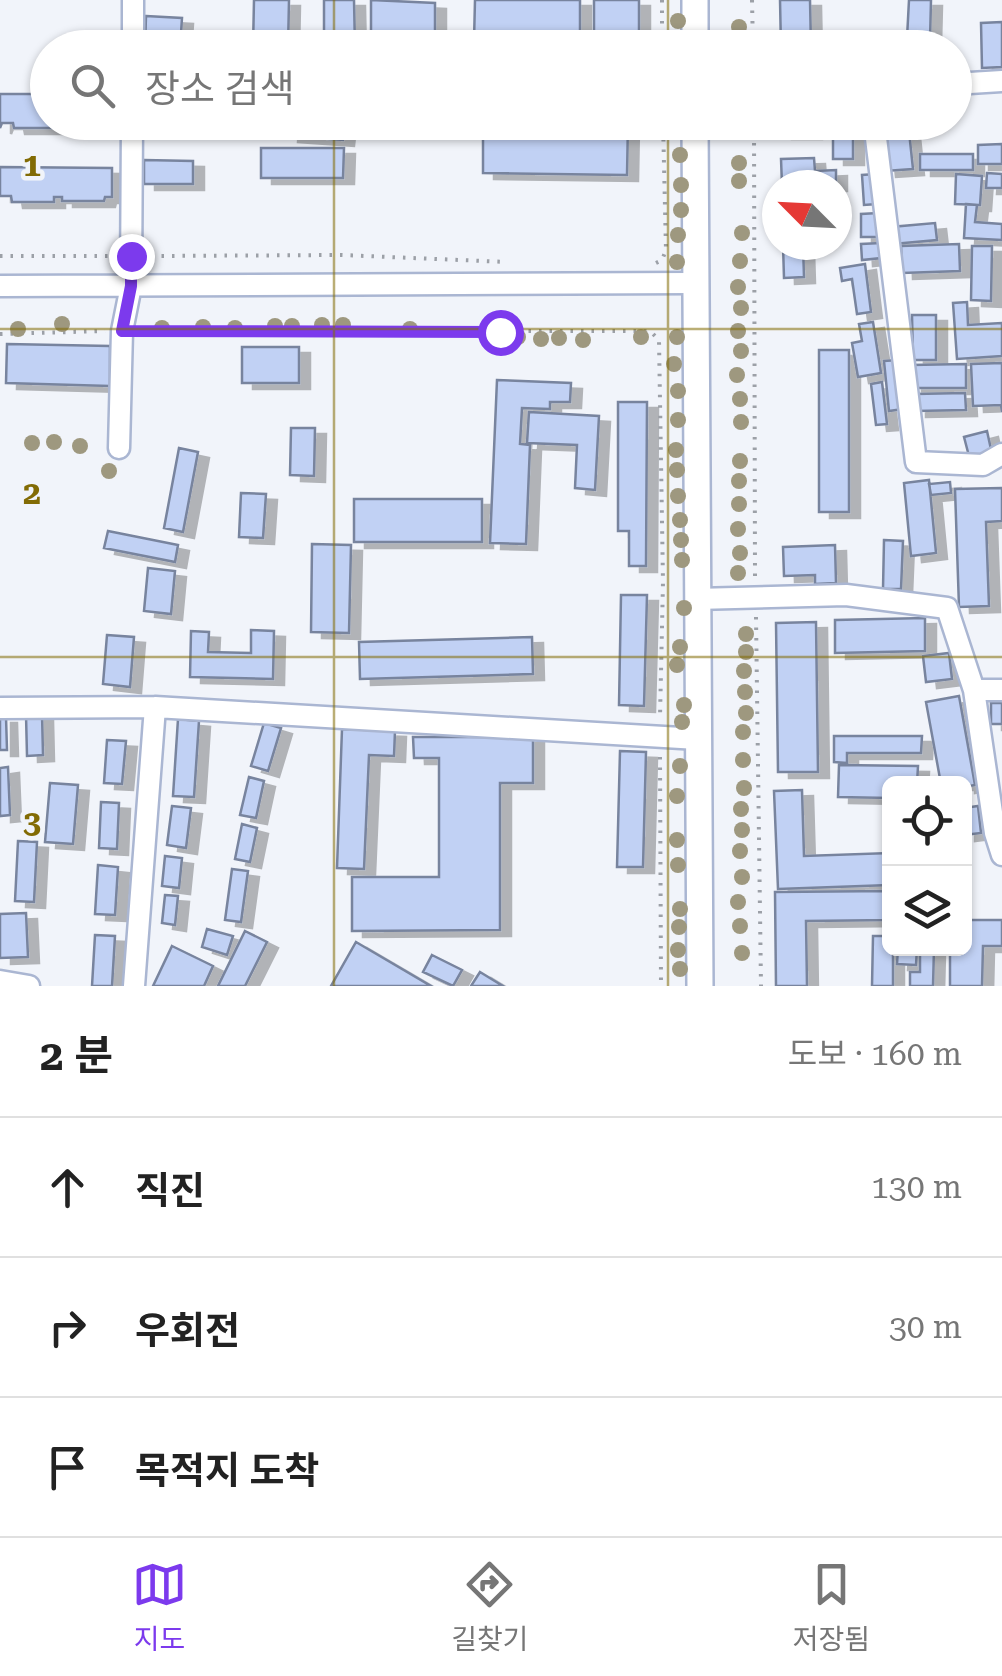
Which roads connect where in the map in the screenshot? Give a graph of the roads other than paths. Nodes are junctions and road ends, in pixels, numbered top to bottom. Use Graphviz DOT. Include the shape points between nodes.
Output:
graph roads {
  1 [pos="133,0"];
  2 [pos="696,0"];
  3 [pos="132,30"];
  4 [pos="695,30"];
  5 [pos="1002,82"];
  6 [pos="972,83"];
  7 [pos="132,140"];
  8 [pos="694,140"];
  9 [pos="876,140"];
  10 [pos="694,283"];
  11 [pos="0,286"];
  12 [pos="131,286"];
  13 [pos="119,448"];
  14 [pos="1002,454"];
  15 [pos="696,599"];
  16 [pos="974,690"];
  17 [pos="1002,690"];
  18 [pos="155,707"];
  19 [pos="0,708"];
  20 [pos="698,739"];
  21 [pos="1002,855"];
  22 [pos="0,982"];
  23 [pos="29,986"];
  24 [pos="134,986"];
  25 [pos="700,986"];
  1 -- 3 [label="street"];
  2 -- 4 [label="main road"];
  5 -- 6 [label="street"];
  7 -- 12 [label="street"];
  8 -- 10 [label="main road"];
  9 -- 14 [label="street" via="916,462 984,465"];
  10 -- 12 [label="street"];
  10 -- 15 [label="main road"];
  11 -- 12 [label="street"];
  12 -- 13 [label="street" via="122,331"];
  15 -- 16 [label="street" via="846,594 947,608"];
  15 -- 20 [label="main road"];
  16 -- 17 [label="street"];
  16 -- 21 [label="street"];
  18 -- 19 [label="street"];
  18 -- 20 [label="street"];
  18 -- 24 [label="street"];
  20 -- 25 [label="main road"];
  22 -- 23 [label="street"];
}
